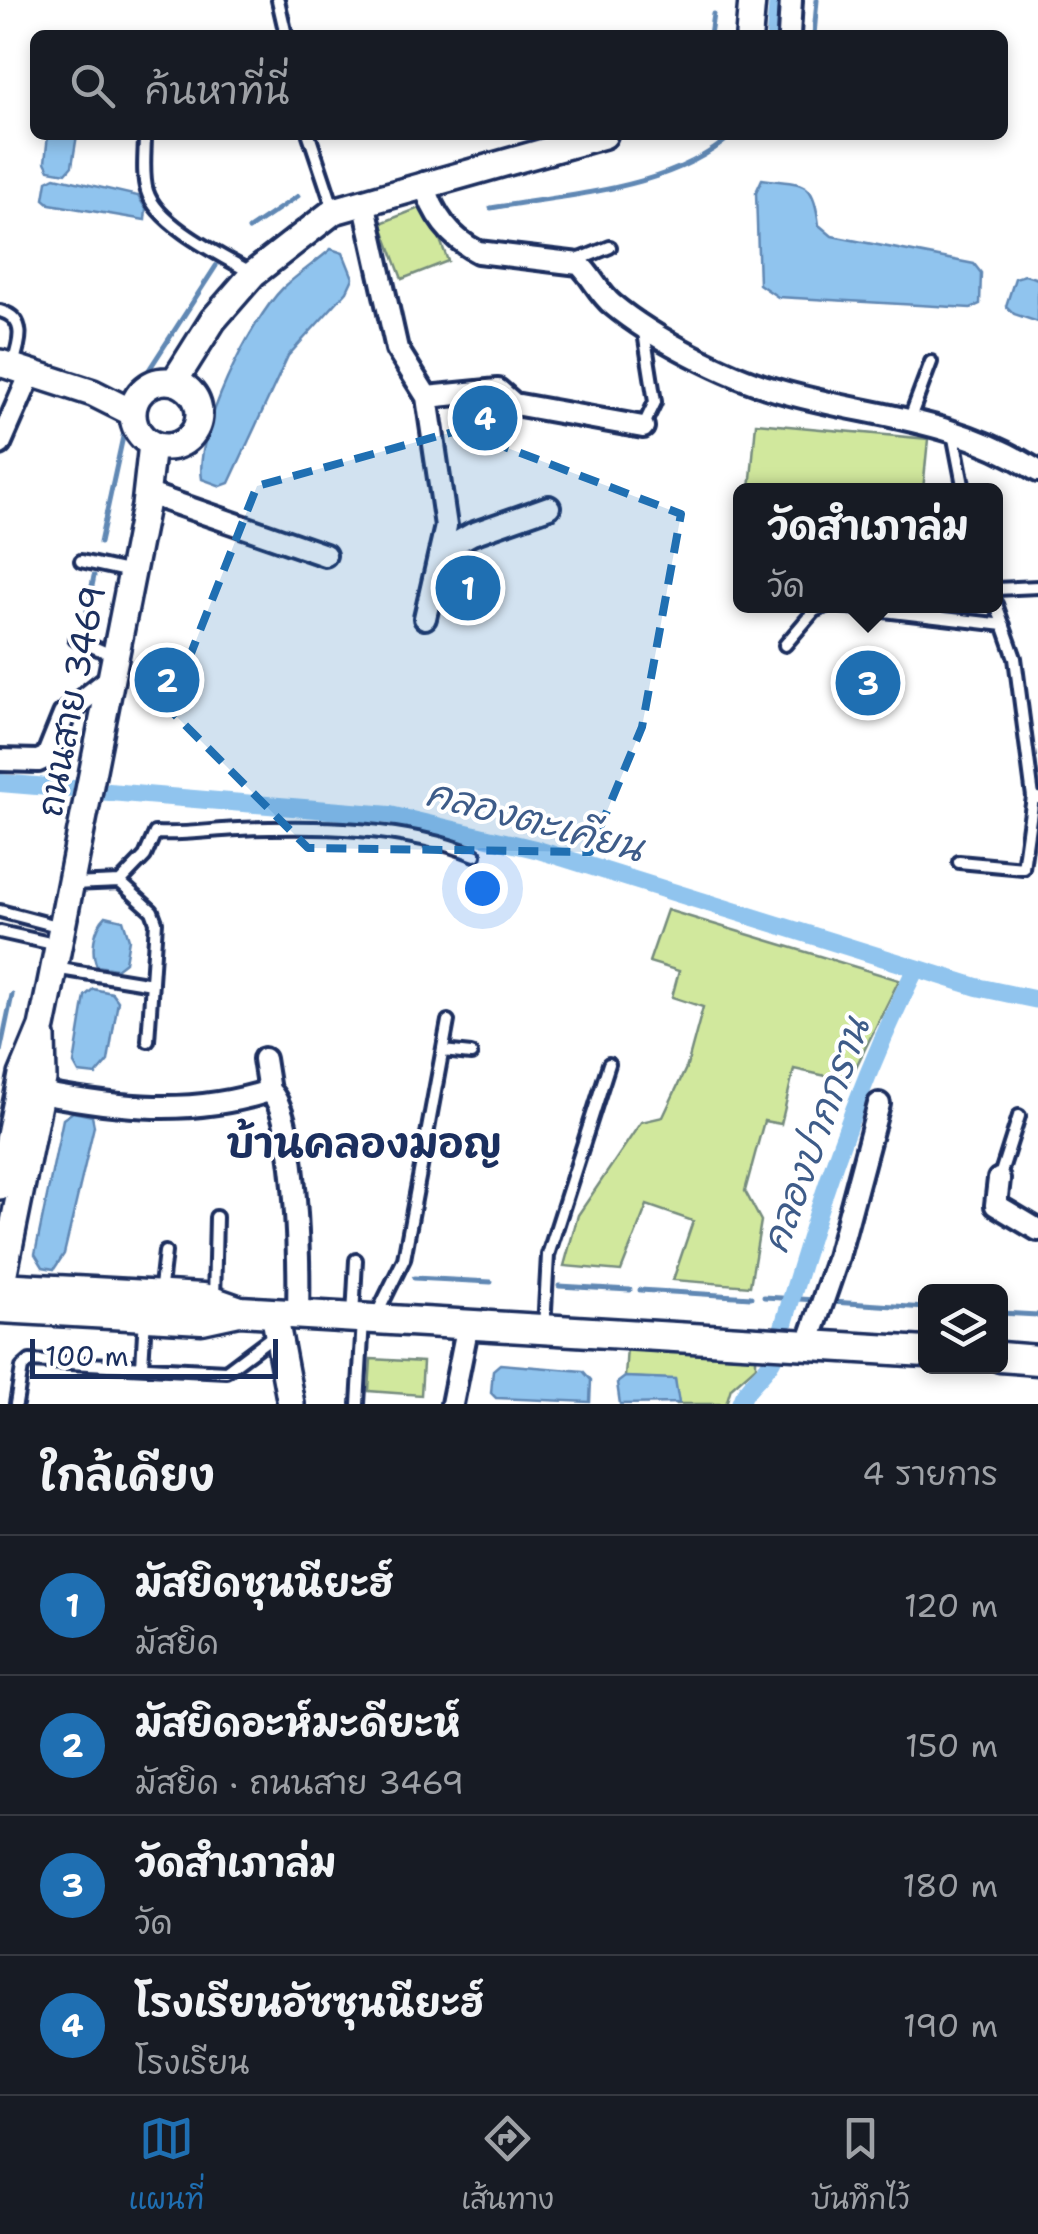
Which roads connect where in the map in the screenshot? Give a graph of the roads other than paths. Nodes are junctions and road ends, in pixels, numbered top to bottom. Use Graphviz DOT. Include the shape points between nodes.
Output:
graph roads {
  1 [pos="278,0"];
  2 [pos="752,0"];
  3 [pos="792,0"];
  4 [pos="285,30"];
  5 [pos="749,30"];
  6 [pos="789,30"];
  7 [pos="145,140"];
  8 [pos="311,140"];
  9 [pos="586,140"];
  10 [pos="424,184"];
  11 [pos="364,201"];
  12 [pos="334,211"];
  13 [pos="610,246"];
  14 [pos="574,261"];
  15 [pos="249,278"];
  16 [pos="0,311"];
  17 [pos="643,325"];
  18 [pos="930,362"];
  19 [pos="14,368"];
  20 [pos="181,385"];
  21 [pos="427,397"];
  22 [pos="135,406"];
  23 [pos="910,418"];
  24 [pos="643,428"];
  25 [pos="952,431"];
  26 [pos="0,444"];
  27 [pos="158,446"];
  28 [pos="1038,471"];
  29 [pos="963,483"];
  30 [pos="146,498"];
  31 [pos="549,507"];
  32 [pos="443,550"];
  33 [pos="326,555"];
  34 [pos="81,561"];
  35 [pos="132,572"];
  36 [pos="1038,587"];
  37 [pos="1003,589"];
  38 [pos="812,613"];
  39 [pos="901,613"];
  40 [pos="999,613"];
  41 [pos="425,618"];
  42 [pos="1004,625"];
  43 [pos="75,639"];
  44 [pos="785,645"];
  45 [pos="113,667"];
  46 [pos="0,760"];
  47 [pos="1036,798"];
  48 [pos="474,855"];
  49 [pos="959,862"];
  50 [pos="73,873"];
  51 [pos="120,882"];
  52 [pos="0,911"];
  53 [pos="0,932"];
  54 [pos="58,947"];
  55 [pos="152,984"];
  56 [pos="448,1021"];
  57 [pos="148,1042"];
  58 [pos="444,1051"];
  59 [pos="472,1054"];
  60 [pos="264,1059"];
  61 [pos="608,1064"];
  62 [pos="20,1084"];
  63 [pos="268,1092"];
  64 [pos="879,1104"];
  65 [pos="1018,1116"];
  66 [pos="999,1179"];
  67 [pos="0,1186"];
  68 [pos="216,1217"];
  69 [pos="1038,1230"];
  70 [pos="165,1252"];
  71 [pos="356,1260"];
  72 [pos="0,1289"];
  73 [pos="152,1306"];
  74 [pos="227,1306"];
  75 [pos="0,1308"];
  76 [pos="364,1318"];
  77 [pos="282,1320"];
  78 [pos="468,1324"];
  79 [pos="544,1329"];
  80 [pos="808,1344"];
  81 [pos="918,1351"];
  82 [pos="1008,1358"];
  83 [pos="1038,1360"];
  84 [pos="142,1366"];
  85 [pos="16,1404"];
  86 [pos="292,1404"];
  87 [pos="358,1404"];
  88 [pos="452,1404"];
  1 -- 4 [label="lane"];
  2 -- 5 [label="street"];
  3 -- 6 [label="street"];
  7 -- 15 [label="lane" via="146,190 158,210"];
  8 -- 12 [label="lane"];
  9 -- 10 [label="street"];
  10 -- 11 [label="street"];
  10 -- 14 [label="street" via="449,231 478,252"];
  11 -- 12 [label="street"];
  11 -- 21 [label="street" via="397,349"];
  12 -- 15 [label="street"];
  13 -- 14 [label="lane"];
  14 -- 17 [label="street" via="610,303"];
  15 -- 20 [label="street" via="212,320"];
  16 -- 19 [label="lane" via="19,326"];
  17 -- 23 [label="street" via="736,376"];
  17 -- 24 [label="lane" via="655,402"];
  18 -- 23 [label="lane"];
  19 -- 22 [label="street"];
  19 -- 26 [label="street"];
  20 -- 22 [label="street" via="156,382"];
  20 -- 27 [label="street" via="200,413 196,430 184,442"];
  21 -- 24 [label="street" via="498,390 514,404"];
  21 -- 32 [label="street" via="446,526"];
  22 -- 27 [label="street" via="138,432"];
  23 -- 25 [label="street"];
  25 -- 28 [label="street"];
  25 -- 29 [label="lane"];
  27 -- 30 [label="street, ถนนสาย 3469"];
  30 -- 33 [label="street"];
  30 -- 35 [label="street, ถนนสาย 3469"];
  31 -- 32 [label="street"];
  32 -- 41 [label="street"];
  34 -- 35 [label="lane"];
  35 -- 45 [label="street, ถนนสาย 3469"];
  36 -- 37 [label="lane"];
  38 -- 44 [label="lane"];
  39 -- 42 [label="lane"];
  40 -- 42 [label="lane"];
  42 -- 47 [label="lane"];
  43 -- 45 [label="lane"];
  45 -- 46 [label="street" via="64,715 47,757"];
  45 -- 50 [label="street, ถนนสาย 3469"];
  47 -- 49 [label="lane" via="1022,868"];
  48 -- 51 [label="lane" via="418,840 292,827 155,832 145,856"];
  50 -- 51 [label="lane"];
  50 -- 54 [label="street, ถนนสาย 3469"];
  51 -- 55 [label="lane" via="156,922"];
  52 -- 54 [label="lane"];
  53 -- 54 [label="lane"];
  54 -- 55 [label="lane"];
  54 -- 62 [label="street, ถนนสาย 3469" via="42,1027"];
  55 -- 57 [label="lane"];
  56 -- 58 [label="lane"];
  58 -- 59 [label="lane"];
  58 -- 76 [label="lane" via="404,1259"];
  60 -- 63 [label="street"];
  61 -- 79 [label="lane" via="548,1256"];
  62 -- 63 [label="street" via="120,1107 166,1110 229,1104"];
  62 -- 67 [label="street, ถนนสาย 3469"];
  62 -- 72 [label="street, ถนนสาย 3469"];
  63 -- 77 [label="street" via="277,1098 297,1211"];
  64 -- 80 [label="street"];
  65 -- 66 [label="lane"];
  66 -- 69 [label="street" via="996,1206"];
  68 -- 74 [label="lane"];
  70 -- 73 [label="lane"];
  71 -- 76 [label="lane"];
  72 -- 73 [label="main road"];
  73 -- 74 [label="main road" via="202,1319"];
  73 -- 75 [label="main road"];
  73 -- 84 [label="lane"];
  74 -- 77 [label="main road"];
  76 -- 77 [label="main road"];
  76 -- 78 [label="main road"];
  76 -- 87 [label="lane"];
  77 -- 84 [label="lane" via="226,1371"];
  77 -- 86 [label="street"];
  78 -- 79 [label="main road"];
  78 -- 88 [label="street"];
  79 -- 80 [label="main road"];
  80 -- 81 [label="main road"];
  82 -- 83 [label="main road"];
  84 -- 85 [label="lane" via="30,1361 22,1368"];
}
